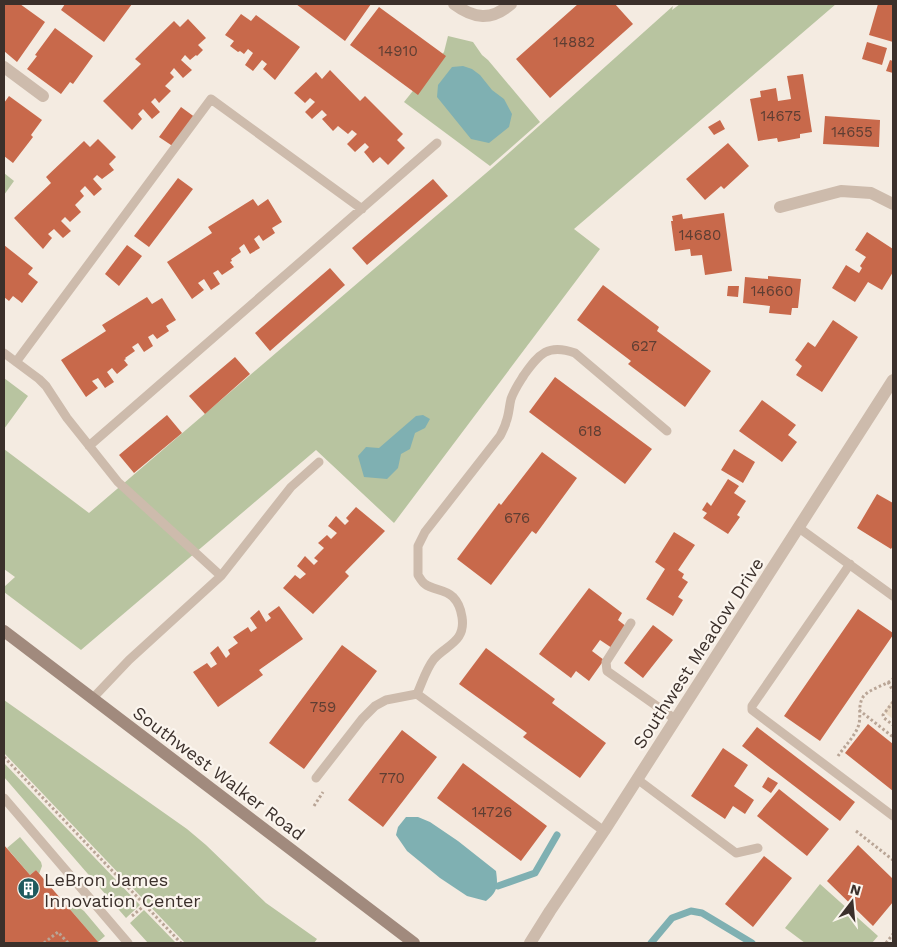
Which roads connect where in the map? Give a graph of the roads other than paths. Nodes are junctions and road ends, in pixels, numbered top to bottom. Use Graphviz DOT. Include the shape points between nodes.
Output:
graph roads {
  1 [pos="454,4"];
  2 [pos="511,4"];
  3 [pos="4,67"];
  4 [pos="42,96"];
  5 [pos="438,143"];
  6 [pos="893,204"];
  7 [pos="780,207"];
  8 [pos="362,210"];
  9 [pos="4,353"];
  10 [pos="16,362"];
  11 [pos="893,380"];
  12 [pos="667,432"];
  13 [pos="89,446"];
  14 [pos="319,462"];
  15 [pos="799,528"];
  16 [pos="850,564"];
  17 [pos="221,576"];
  18 [pos="893,596"];
  19 [pos="632,623"];
  20 [pos="4,631"];
  21 [pos="417,694"];
  22 [pos="92,699"];
  23 [pos="675,719"];
  24 [pos="316,778"];
  25 [pos="637,779"];
  26 [pos="4,798"];
  27 [pos="893,816"];
  28 [pos="604,831"];
  29 [pos="758,848"];
  30 [pos="128,943"];
  31 [pos="414,943"];
  32 [pos="530,943"];
  1 -- 2 [label="street" via="476,16 488,16"];
  3 -- 4 [label="street"];
  5 -- 8 [label="lane"];
  6 -- 7 [label="street" via="871,193 841,191"];
  8 -- 10 [label="lane" via="211,99"];
  8 -- 13 [label="lane"];
  9 -- 10 [label="lane"];
  10 -- 13 [label="lane" via="46,386"];
  11 -- 15 [label="street, Southwest Meadow Drive"];
  12 -- 21 [label="lane" via="575,353 555,349 537,357 516,387 500,436 418,546 418,575 426,585 452,596 460,608 463,624 461,634 434,658"];
  13 -- 17 [label="lane" via="118,482"];
  14 -- 17 [label="lane" via="291,487"];
  15 -- 16 [label="lane"];
  15 -- 23 [label="street, Southwest Meadow Drive"];
  16 -- 18 [label="lane"];
  16 -- 27 [label="lane" via="752,710"];
  17 -- 22 [label="lane" via="128,660"];
  19 -- 23 [label="lane" via="606,662 607,671"];
  20 -- 22 [label="main road, Southwest Walker Road"];
  21 -- 24 [label="lane" via="386,700 375,706"];
  21 -- 28 [label="lane"];
  22 -- 31 [label="main road, Southwest Walker Road"];
  23 -- 25 [label="street, Southwest Meadow Drive"];
  25 -- 28 [label="street, Southwest Meadow Drive"];
  25 -- 29 [label="lane" via="736,853"];
  26 -- 30 [label="lane"];
  28 -- 32 [label="street, Southwest Meadow Drive"];
}
